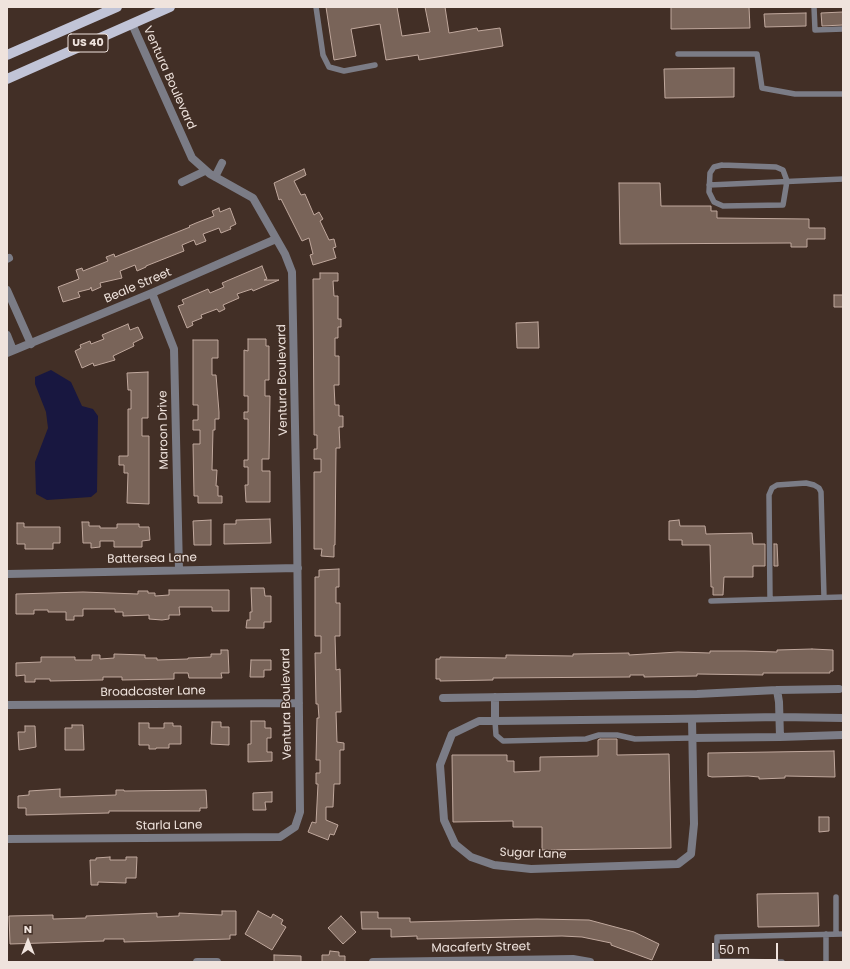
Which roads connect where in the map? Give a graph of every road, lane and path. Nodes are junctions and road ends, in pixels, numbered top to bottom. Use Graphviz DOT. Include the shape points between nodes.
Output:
graph roads {
  1 [pos="117,7"];
  2 [pos="170,7"];
  3 [pos="316,7"];
  4 [pos="814,7"];
  5 [pos="132,24"];
  6 [pos="843,29"];
  7 [pos="678,54"];
  8 [pos="7,55"];
  9 [pos="375,65"];
  10 [pos="7,79"];
  11 [pos="843,94"];
  12 [pos="222,163"];
  13 [pos="205,171"];
  14 [pos="215,177"];
  15 [pos="843,179"];
  16 [pos="787,181"];
  17 [pos="182,182"];
  18 [pos="709,185"];
  19 [pos="276,238"];
  20 [pos="7,290"];
  21 [pos="152,293"];
  22 [pos="7,335"];
  23 [pos="31,344"];
  24 [pos="10,352"];
  25 [pos="298,568"];
  26 [pos="178,570"];
  27 [pos="7,574"];
  28 [pos="824,597"];
  29 [pos="843,597"];
  30 [pos="770,599"];
  31 [pos="711,601"];
  32 [pos="839,689"];
  33 [pos="777,690"];
  34 [pos="494,697"];
  35 [pos="443,698"];
  36 [pos="299,703"];
  37 [pos="7,706"];
  38 [pos="779,717"];
  39 [pos="692,718"];
  40 [pos="843,718"];
  41 [pos="495,721"];
  42 [pos="842,735"];
  43 [pos="780,737"];
  44 [pos="692,738"];
  45 [pos="300,793"];
  46 [pos="7,839"];
  47 [pos="836,897"];
  48 [pos="826,934"];
  49 [pos="836,934"];
  50 [pos="843,934"];
  51 [pos="493,961"];
  52 [pos="197,962"];
  53 [pos="217,962"];
  54 [pos="373,962"];
  55 [pos="590,962"];
  56 [pos="782,962"];
  57 [pos="826,962"];
  1 -- 8 [label="main road, US 40"];
  2 -- 5 [label="main road, US 40"];
  3 -- 9 [label="lane" via="323,55 329,67 344,71"];
  4 -- 6 [label="lane" via="814,30"];
  5 -- 10 [label="main road, US 40"];
  5 -- 13 [label="street, Ventura Boulevard" via="192,158"];
  7 -- 11 [label="lane" via="757,54 762,88 795,94"];
  12 -- 14 [label="street"];
  13 -- 14 [label="street, Ventura Boulevard"];
  13 -- 17 [label="street"];
  14 -- 19 [label="street, Ventura Boulevard" via="253,198"];
  15 -- 16 [label="lane"];
  16 -- 18 [label="lane"];
  16 -- 18 [label="lane" via="783,170 776,167 722,166 714,167 710,173"];
  16 -- 18 [label="lane" via="783,205 723,206 714,202"];
  19 -- 21 [label="street, Beale Street"];
  19 -- 25 [label="street, Ventura Boulevard" via="290,263 293,279"];
  20 -- 23 [label="street"];
  21 -- 23 [label="street, Beale Street"];
  21 -- 26 [label="street, Maroon Drive" via="174,349"];
  22 -- 24 [label="street"];
  23 -- 24 [label="street, Beale Street"];
  25 -- 26 [label="street, Battersea Lane"];
  25 -- 36 [label="street, Ventura Boulevard"];
  26 -- 27 [label="street, Battersea Lane"];
  28 -- 29 [label="lane"];
  28 -- 30 [label="lane"];
  28 -- 30 [label="lane" via="820,488 806,484 778,484 772,488 769,495"];
  30 -- 31 [label="lane"];
  32 -- 33 [label="street"];
  33 -- 34 [label="street" via="698,694"];
  33 -- 38 [label="street"];
  34 -- 35 [label="street"];
  34 -- 41 [label="street"];
  36 -- 37 [label="street, Broadcaster Lane"];
  36 -- 45 [label="street, Ventura Boulevard"];
  38 -- 39 [label="street, Sugar Lane"];
  38 -- 40 [label="street, Sugar Lane"];
  38 -- 43 [label="street"];
  39 -- 41 [label="street, Sugar Lane"];
  39 -- 44 [label="street, Sugar Lane"];
  41 -- 44 [label="lane" via="496,735 503,741 586,739 599,735 617,735 634,740"];
  41 -- 44 [label="street, Sugar Lane" via="480,721 452,734 440,765 444,820 455,844 471,857 494,865 531,869 678,864 691,854 694,824"];
  42 -- 43 [label="street"];
  43 -- 44 [label="street"];
  45 -- 46 [label="street, Starla Lane" via="300,812 295,827 280,837"];
  47 -- 49 [label="lane"];
  48 -- 49 [label="lane"];
  48 -- 56 [label="lane" via="717,937 717,961"];
  48 -- 57 [label="lane"];
  49 -- 50 [label="lane"];
  51 -- 54 [label="street, Macaferty Street"];
  51 -- 55 [label="street, Macaferty Street" via="573,959"];
  52 -- 53 [label="street"];
}
